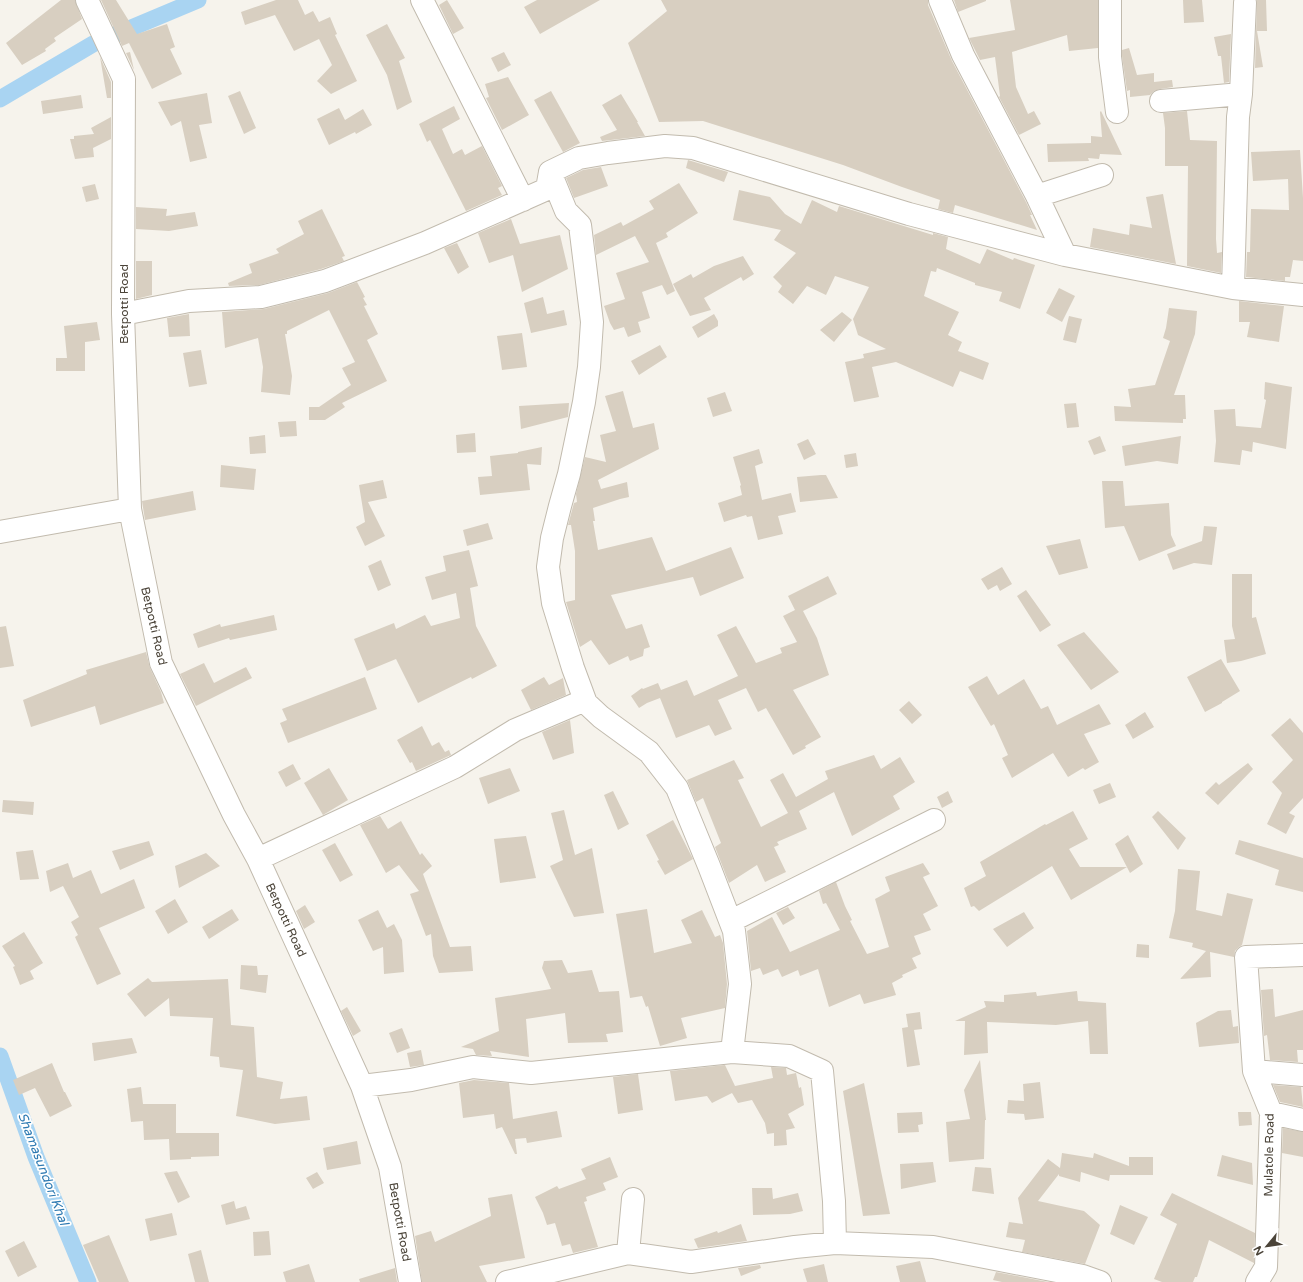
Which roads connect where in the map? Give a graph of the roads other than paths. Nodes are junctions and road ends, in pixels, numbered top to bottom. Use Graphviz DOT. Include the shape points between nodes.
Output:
graph roads {
  1 [pos="87,0"];
  2 [pos="422,0"];
  3 [pos="940,0"];
  4 [pos="1110,0"];
  5 [pos="1244,3"];
  6 [pos="1241,94"];
  7 [pos="1161,101"];
  8 [pos="1117,112"];
  9 [pos="550,172"];
  10 [pos="1102,175"];
  11 [pos="1037,196"];
  12 [pos="523,200"];
  13 [pos="1065,255"];
  14 [pos="1233,288"];
  15 [pos="1303,296"];
  16 [pos="123,314"];
  17 [pos="130,509"];
  18 [pos="0,532"];
  19 [pos="576,704"];
  20 [pos="934,820"];
  21 [pos="258,859"];
  22 [pos="731,921"];
  23 [pos="1303,955"];
  24 [pos="732,1052"];
  25 [pos="1254,1070"];
  26 [pos="1303,1076"];
  27 [pos="362,1086"];
  28 [pos="1271,1113"];
  29 [pos="1303,1120"];
  30 [pos="633,1199"];
  31 [pos="835,1243"];
  32 [pos="628,1253"];
  33 [pos="410,1282"];
  34 [pos="507,1282"];
  35 [pos="1100,1282"];
  36 [pos="1257,1282"];
  1 -- 16 [label="street, Betpotti Road" via="124,79"];
  2 -- 12 [label="street"];
  3 -- 11 [label="street" via="963,55"];
  4 -- 8 [label="street" via="1110,57"];
  5 -- 6 [label="street"];
  6 -- 7 [label="street"];
  6 -- 14 [label="street" via="1238,117"];
  9 -- 12 [label="street" via="547,189"];
  9 -- 13 [label="street" via="579,158 608,153 666,146 693,148 909,214"];
  9 -- 22 [label="street" via="566,210 580,225 592,322 589,367 581,416 552,538 548,567 553,603 586,703 649,752 677,788"];
  10 -- 11 [label="street"];
  11 -- 13 [label="street"];
  12 -- 16 [label="street" via="425,243 325,281 261,297 189,301"];
  13 -- 14 [label="street"];
  14 -- 15 [label="street"];
  16 -- 17 [label="street, Betpotti Road"];
  17 -- 18 [label="street"];
  17 -- 21 [label="street, Betpotti Road" via="161,663"];
  19 -- 21 [label="street" via="515,730 455,767"];
  20 -- 22 [label="street"];
  21 -- 27 [label="street, Betpotti Road"];
  22 -- 24 [label="street" via="740,984"];
  23 -- 25 [label="street, Mulatole Road" via="1246,957"];
  24 -- 27 [label="street" via="531,1073 473,1067 411,1080"];
  24 -- 31 [label="street" via="789,1056 822,1071 834,1201"];
  25 -- 26 [label="street"];
  25 -- 28 [label="street, Mulatole Road"];
  27 -- 33 [label="street, Betpotti Road" via="390,1167"];
  28 -- 29 [label="street"];
  28 -- 36 [label="street, Mulatole Road" via="1266,1268"];
  30 -- 32 [label="street"];
  31 -- 32 [label="street" via="692,1262"];
  31 -- 35 [label="street" via="933,1247 1083,1276"];
  32 -- 34 [label="street"];
}
